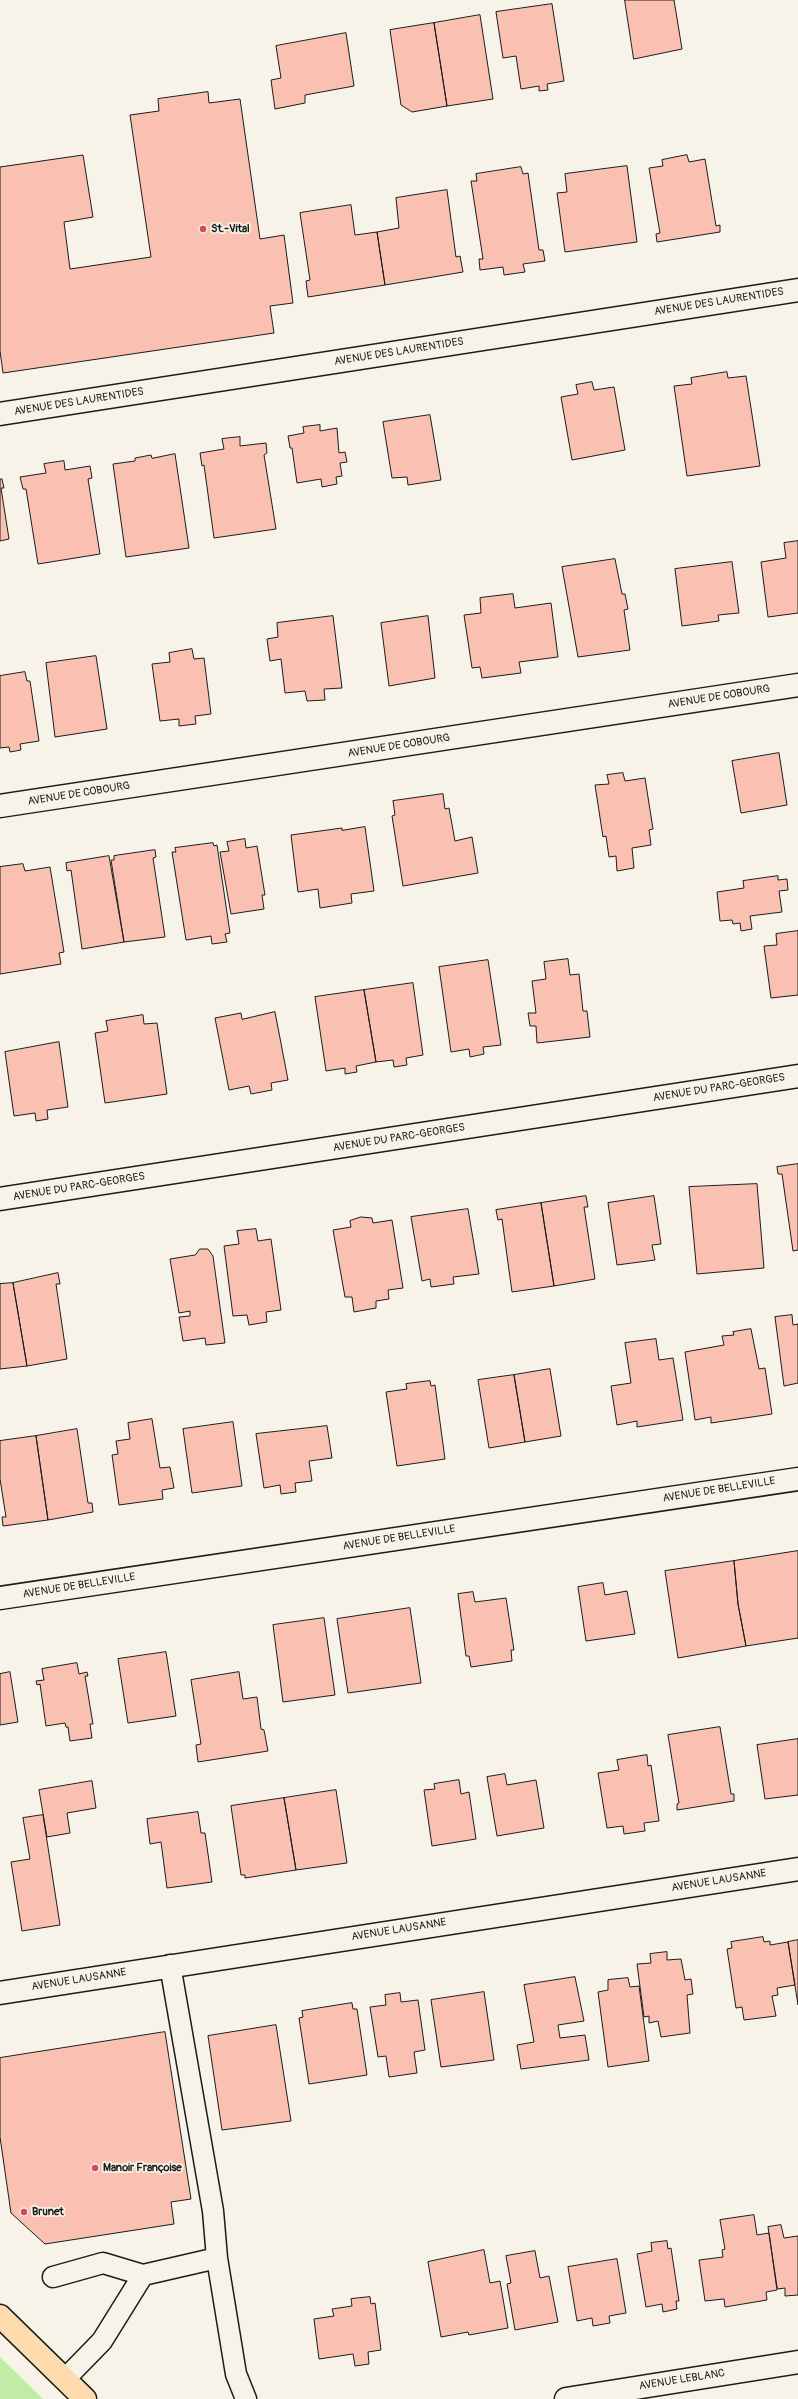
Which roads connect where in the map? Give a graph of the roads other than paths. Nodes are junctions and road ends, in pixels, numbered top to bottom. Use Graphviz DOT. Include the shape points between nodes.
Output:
graph roads {
  1 [pos="798,290"];
  2 [pos="0,414"];
  3 [pos="798,685"];
  4 [pos="0,806"];
  5 [pos="798,1076"];
  6 [pos="0,1199"];
  7 [pos="798,1479"];
  8 [pos="0,1598"];
  9 [pos="798,1869"];
  10 [pos="170,1965"];
  11 [pos="0,1993"];
  12 [pos="217,2258"];
  13 [pos="143,2275"];
  14 [pos="53,2277"];
  15 [pos="0,2316"];
  16 [pos="798,2362"];
  17 [pos="65,2379"];
  18 [pos="86,2399"];
  19 [pos="246,2399"];
  20 [pos="566,2399"];
  1 -- 2 [label="street, AVENUE DES LAURENTIDES"];
  3 -- 4 [label="street, AVENUE DE COBOURG"];
  5 -- 6 [label="street, AVENUE DU PARC-GEORGES"];
  7 -- 8 [label="street, AVENUE DE BELLEVILLE"];
  9 -- 10 [label="street, AVENUE LAUSANNE"];
  10 -- 11 [label="street, AVENUE LAUSANNE"];
  10 -- 12 [label="lane" via="213,2211"];
  12 -- 13 [label="lane"];
  12 -- 19 [label="lane" via="236,2374"];
  13 -- 14 [label="lane" via="103,2263"];
  13 -- 17 [label="lane" via="102,2341"];
  15 -- 17 [label="main road"];
  16 -- 20 [label="street, AVENUE LEBLANC"];
  17 -- 18 [label="main road"];
}
